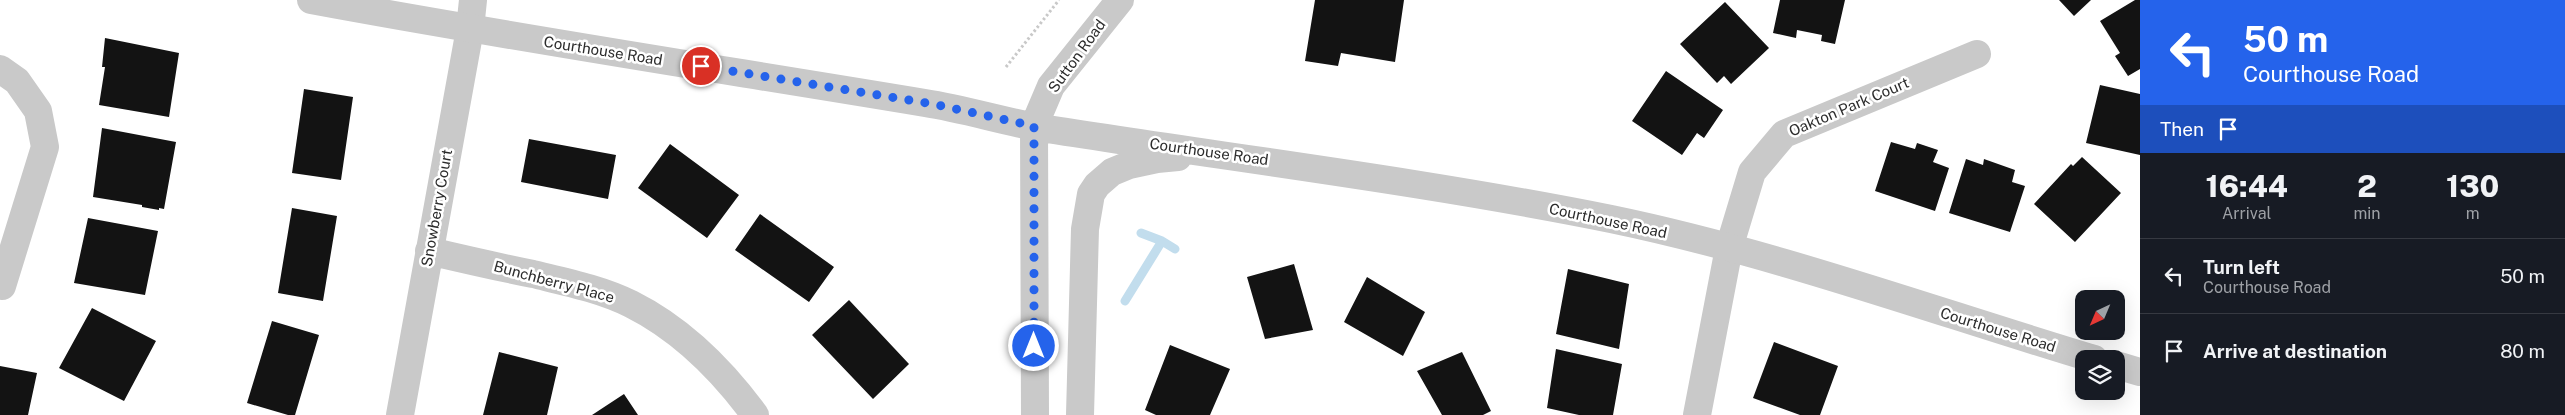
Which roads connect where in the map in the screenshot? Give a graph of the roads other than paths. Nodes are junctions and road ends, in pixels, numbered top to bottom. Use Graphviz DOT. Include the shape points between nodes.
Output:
graph roads {
  1 [pos="311,0"];
  2 [pos="473,0"];
  3 [pos="1120,0"];
  4 [pos="470,29"];
  5 [pos="1977,54"];
  6 [pos="0,69"];
  7 [pos="1034,126"];
  8 [pos="1221,154"];
  9 [pos="1729,248"];
  10 [pos="429,251"];
  11 [pos="2,286"];
  12 [pos="2075,353"];
  13 [pos="2125,368"];
  14 [pos="2140,372"];
  15 [pos="400,415"];
  16 [pos="756,415"];
  17 [pos="1035,415"];
  18 [pos="1080,415"];
  19 [pos="1697,415"];
  1 -- 4 [label="street, Courthouse Road"];
  2 -- 4 [label="street, Snowberry Court"];
  3 -- 7 [label="street, Sutton Road" via="1051,86"];
  4 -- 7 [label="street, Courthouse Road" via="933,104"];
  4 -- 10 [label="street, Snowberry Court"];
  5 -- 9 [label="street, Oakton Park Court" via="1784,134 1752,172"];
  6 -- 11 [label="street" via="17,81 38,111 45,147"];
  7 -- 8 [label="street, Courthouse Road"];
  7 -- 17 [label="street, Sutton Road"];
  8 -- 9 [label="street, Courthouse Road" via="1506,200 1614,220"];
  8 -- 18 [label="street" via="1157,159 1129,165 1112,172 1097,184 1091,194 1085,229"];
  9 -- 12 [label="street, Courthouse Road"];
  9 -- 19 [label="street, Oakton Park Court"];
  10 -- 15 [label="street, Snowberry Court"];
  10 -- 16 [label="street, Bunchberry Place" via="567,282 631,304 671,328 704,354"];
  13 -- 14 [label="street"];
}
